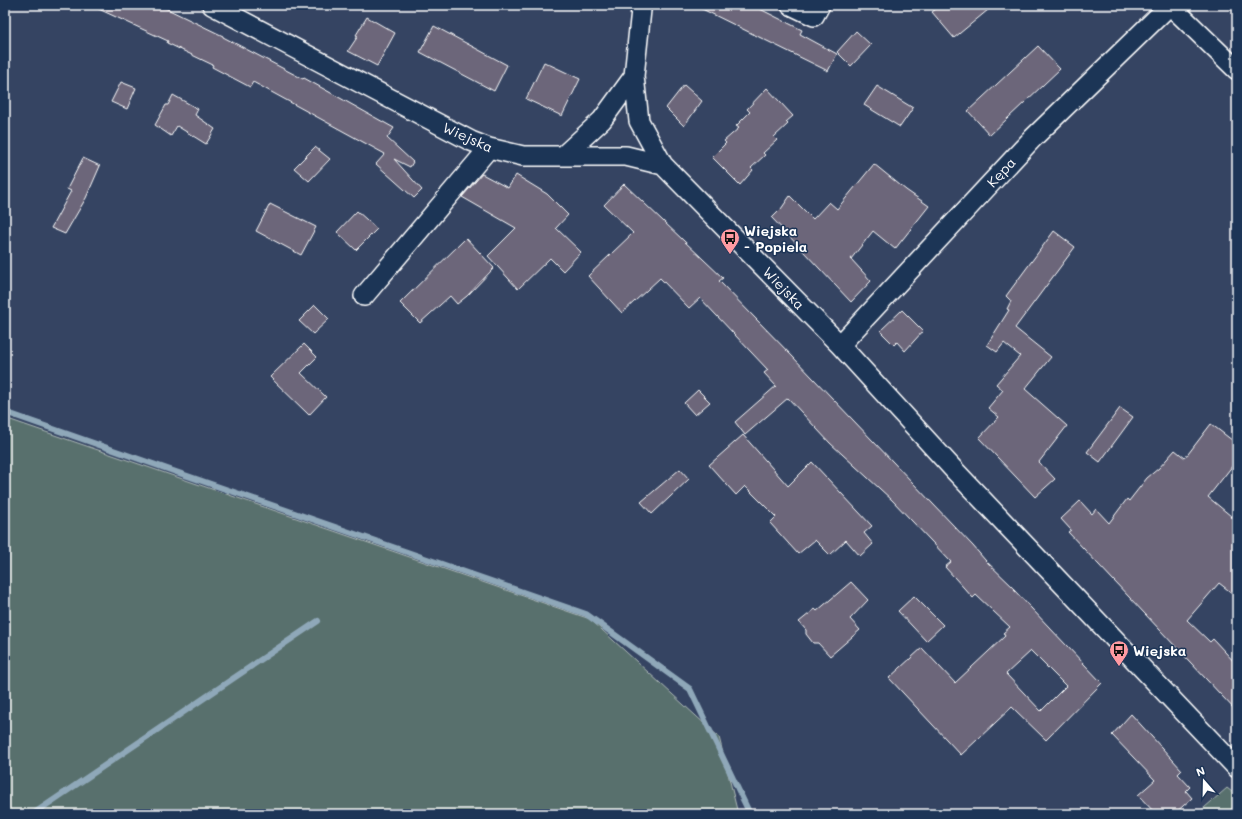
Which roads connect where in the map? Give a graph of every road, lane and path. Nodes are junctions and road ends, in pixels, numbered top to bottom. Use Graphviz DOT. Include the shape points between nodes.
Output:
graph roads {
  1 [pos="212,5"];
  2 [pos="791,5"];
  3 [pos="820,5"];
  4 [pos="1170,5"];
  5 [pos="638,7"];
  6 [pos="1237,70"];
  7 [pos="634,76"];
  8 [pos="489,148"];
  9 [pos="563,156"];
  10 [pos="663,165"];
  11 [pos="364,296"];
  12 [pos="840,345"];
  13 [pos="1237,768"];
  1 -- 8 [label="street, Wiejska"];
  2 -- 3 [label="street" via="814,16"];
  4 -- 6 [label="street, Kępa"];
  4 -- 12 [label="street, Kępa" via="1033,138"];
  5 -- 7 [label="street"];
  7 -- 9 [label="street" via="602,120"];
  7 -- 10 [label="street" via="639,121"];
  8 -- 9 [label="street, Wiejska" via="523,156"];
  8 -- 11 [label="street"];
  9 -- 10 [label="street, Wiejska" via="626,156"];
  10 -- 12 [label="street, Wiejska"];
  12 -- 13 [label="street, Wiejska" via="956,472"];
}
